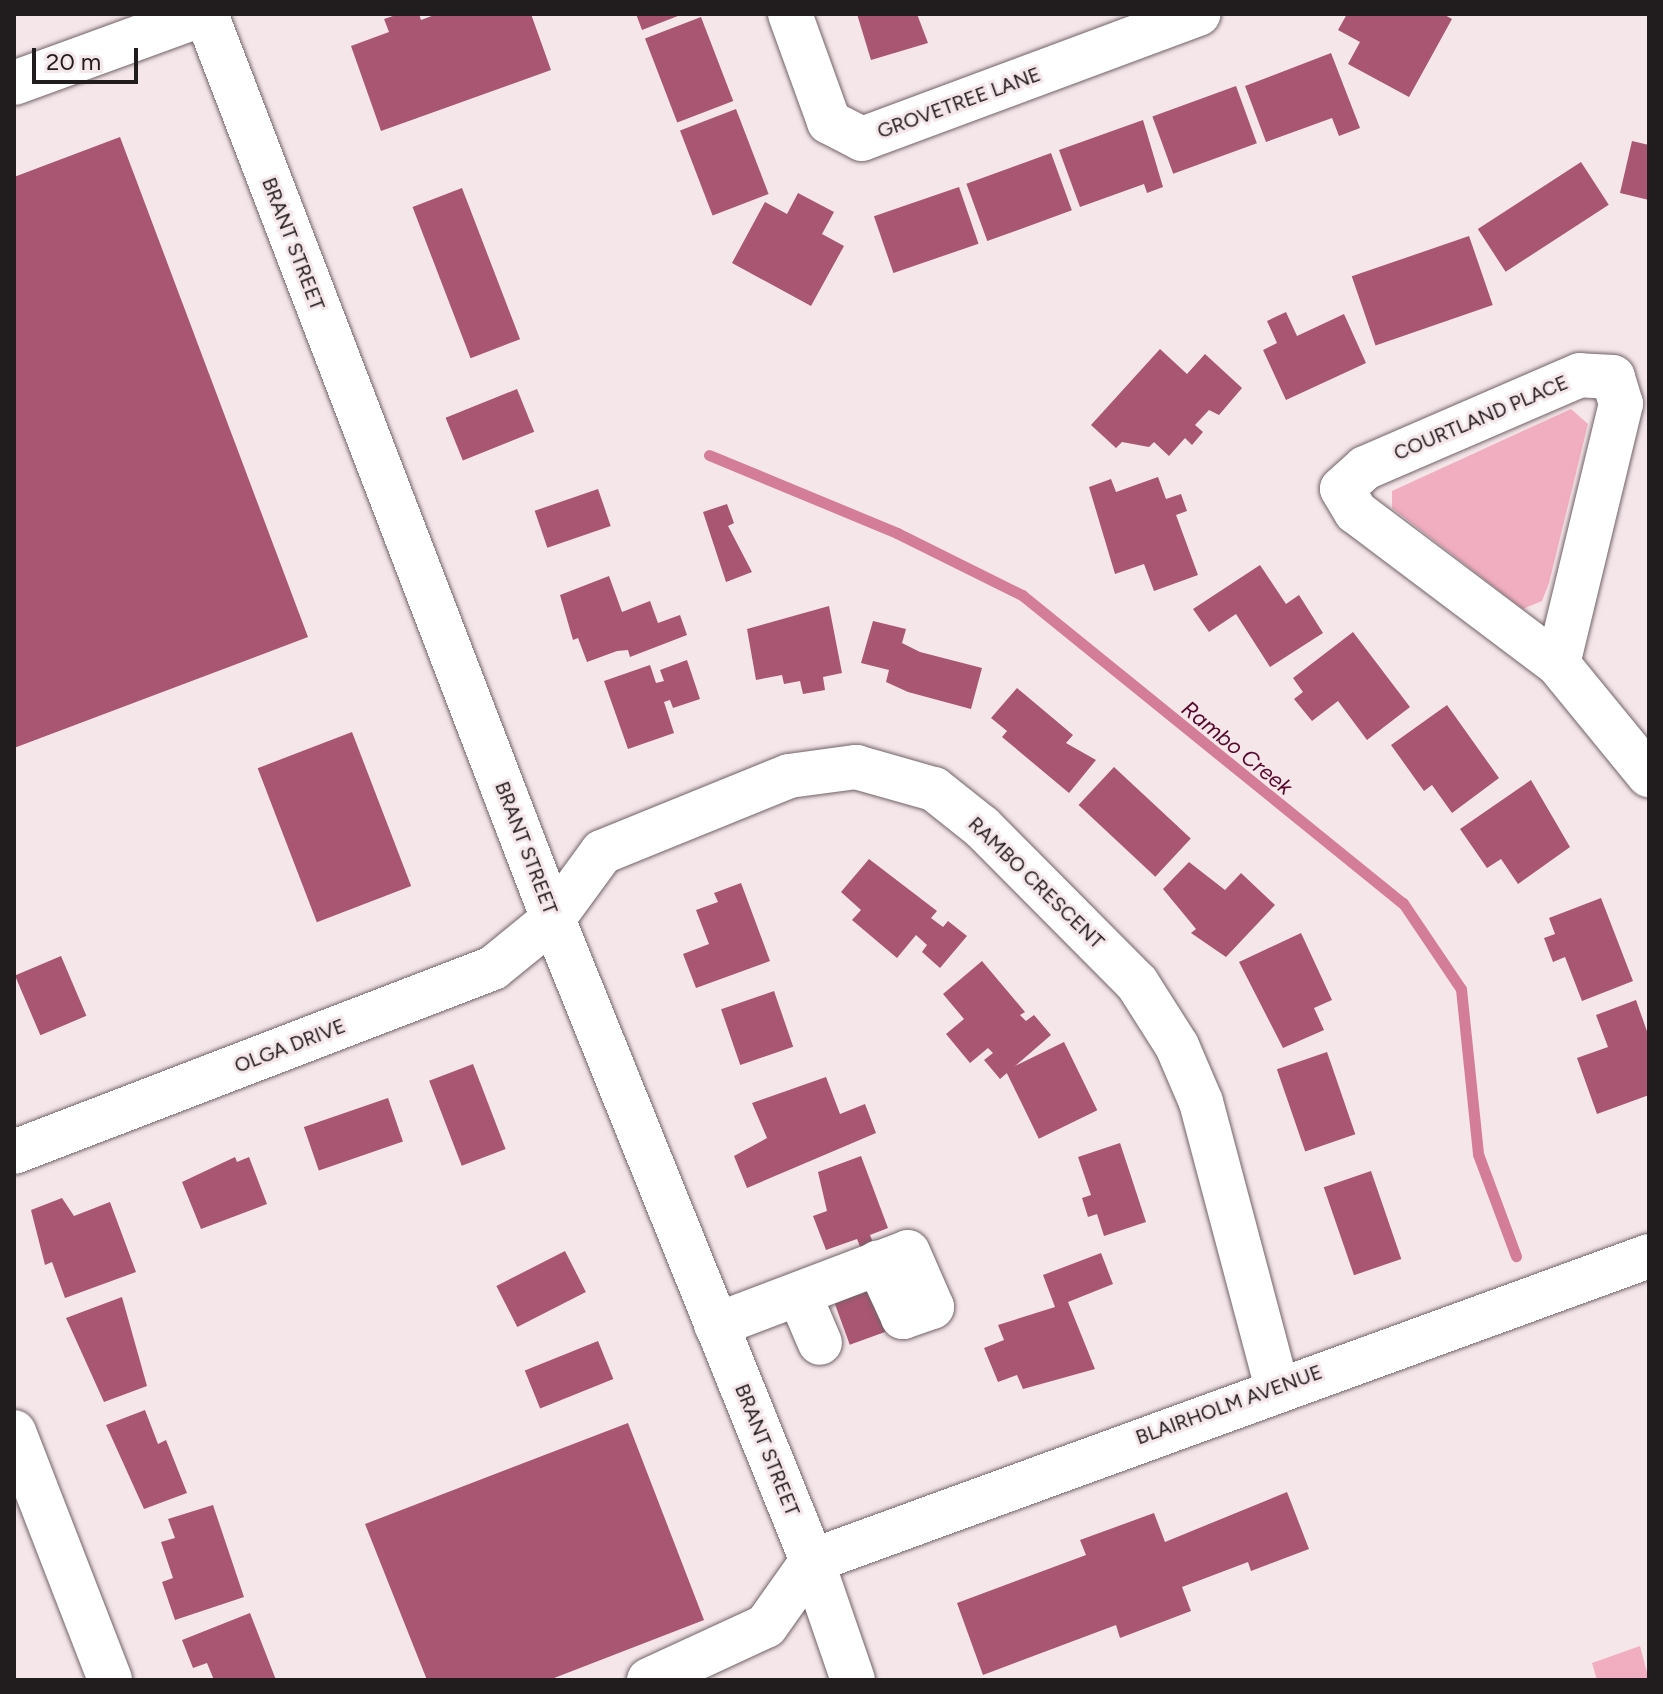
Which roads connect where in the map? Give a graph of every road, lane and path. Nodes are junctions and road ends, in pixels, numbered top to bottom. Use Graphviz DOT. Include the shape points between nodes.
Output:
graph roads {
  1 [pos="205,14"];
  2 [pos="790,14"];
  3 [pos="1199,14"];
  4 [pos="14,83"];
  5 [pos="1558,664"];
  6 [pos="1649,775"];
  7 [pos="553,919"];
  8 [pos="14,1152"];
  9 [pos="1649,1256"];
  10 [pos="878,1263"];
  11 [pos="799,1294"];
  12 [pos="716,1325"];
  13 [pos="820,1343"];
  14 [pos="1277,1387"];
  15 [pos="14,1432"];
  16 [pos="812,1561"];
  17 [pos="110,1680"];
  18 [pos="649,1680"];
  19 [pos="853,1680"];
  1 -- 4 [label="street"];
  1 -- 7 [label="street, BRANT STREET"];
  2 -- 3 [label="street, GROVETREE LANE" via="829,122 862,139"];
  5 -- 5 [label="street, COURTLAND PLACE" via="1621,404 1613,377 1580,375 1365,468 1342,489 1356,512"];
  5 -- 6 [label="street, COURTLAND PLACE"];
  7 -- 8 [label="street, OLGA DRIVE" via="493,968"];
  7 -- 12 [label="street, BRANT STREET"];
  7 -- 14 [label="street, RAMBO CRESCENT" via="602,852 789,776 856,767 934,789 982,827 1137,983 1177,1046 1201,1102"];
  9 -- 14 [label="street, BLAIRHOLM AVENUE"];
  10 -- 11 [label="street"];
  11 -- 12 [label="street"];
  11 -- 13 [label="street"];
  12 -- 16 [label="street, BRANT STREET"];
  14 -- 16 [label="street, BLAIRHOLM AVENUE"];
  15 -- 17 [label="street"];
  16 -- 18 [label="street" via="766,1626"];
  16 -- 19 [label="street, BRANT STREET"];
}
